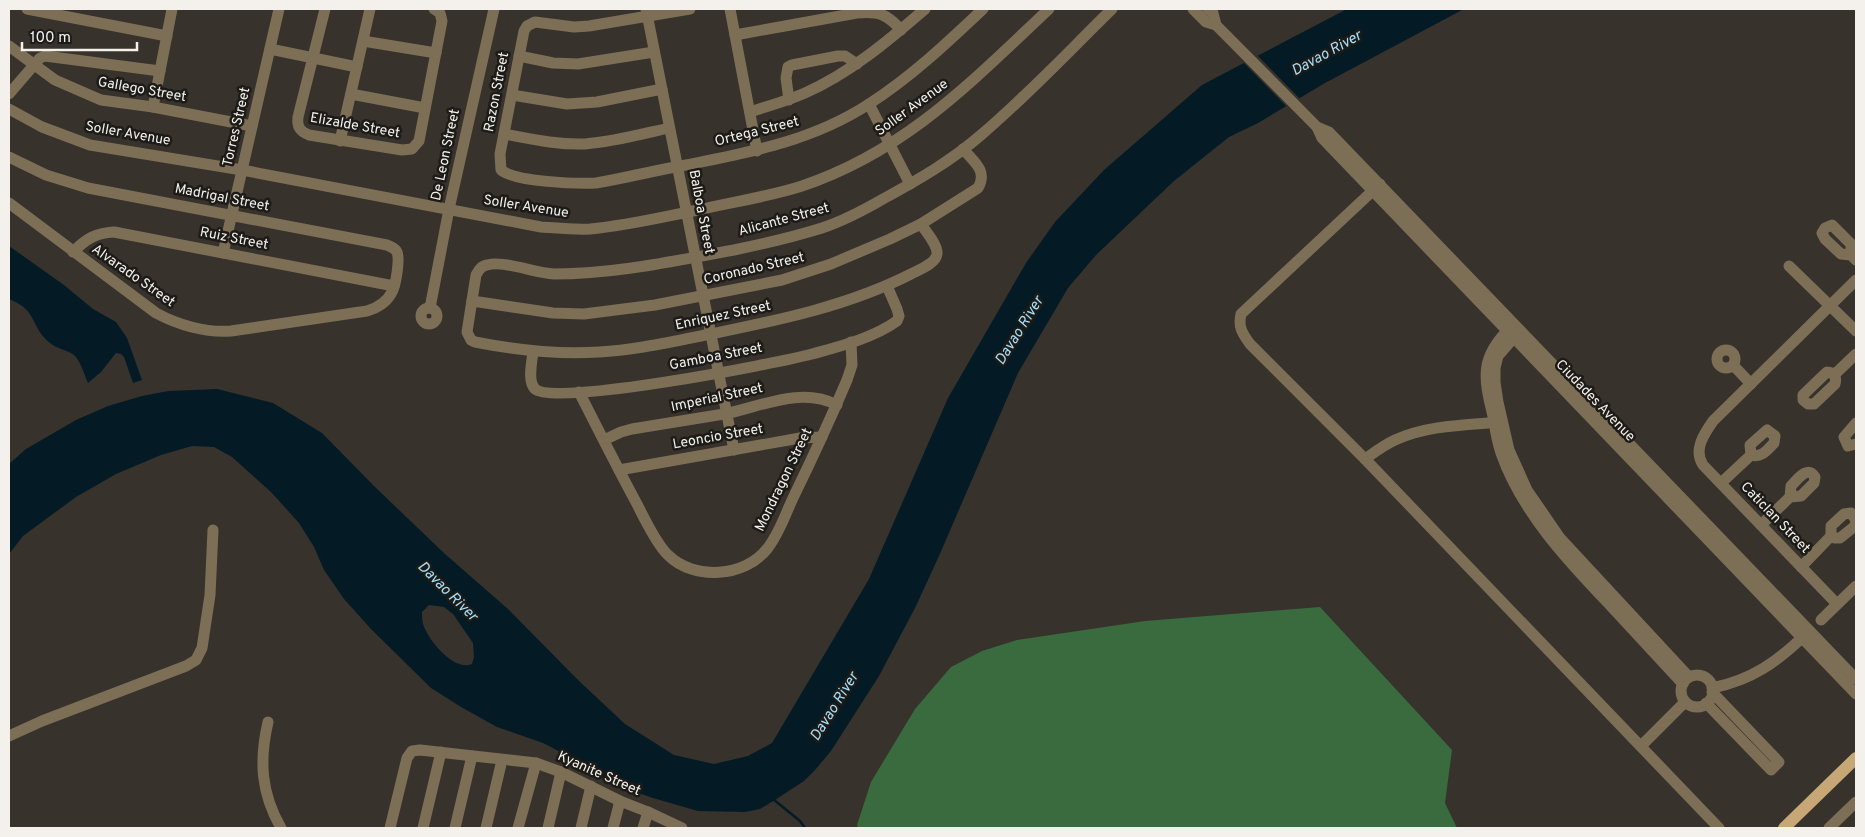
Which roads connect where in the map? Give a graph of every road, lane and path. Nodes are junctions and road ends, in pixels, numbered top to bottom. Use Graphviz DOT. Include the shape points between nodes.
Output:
graph roads {
  1 [pos="27,9"];
  2 [pos="172,9"];
  3 [pos="279,9"];
  4 [pos="325,9"];
  5 [pos="370,9"];
  6 [pos="434,9"];
  7 [pos="494,9"];
  8 [pos="690,9"];
  9 [pos="730,9"];
  10 [pos="925,9"];
  11 [pos="983,9"];
  12 [pos="1049,9"];
  13 [pos="1112,9"];
  14 [pos="1193,9"];
  15 [pos="1208,9"];
  16 [pos="646,13"];
  17 [pos="1218,27"];
  18 [pos="901,30"];
  19 [pos="735,35"];
  20 [pos="167,36"];
  21 [pos="363,41"];
  22 [pos="9,46"];
  23 [pos="270,50"];
  24 [pos="654,52"];
  25 [pos="436,53"];
  26 [pos="520,56"];
  27 [pos="312,59"];
  28 [pos="857,64"];
  29 [pos="34,65"];
  30 [pos="357,67"];
  31 [pos="160,71"];
  32 [pos="662,90"];
  33 [pos="9,94"];
  34 [pos="351,94"];
  35 [pos="512,95"];
  36 [pos="789,100"];
  37 [pos="869,104"];
  38 [pos="153,107"];
  39 [pos="9,108"];
  40 [pos="425,108"];
  41 [pos="750,112"];
  42 [pos="252,126"];
  43 [pos="669,128"];
  44 [pos="504,134"];
  45 [pos="340,141"];
  46 [pos="890,145"];
  47 [pos="963,149"];
  48 [pos="757,150"];
  49 [pos="9,157"];
  50 [pos="677,166"];
  51 [pos="242,170"];
  52 [pos="501,170"];
  53 [pos="910,184"];
  54 [pos="1376,188"];
  55 [pos="9,203"];
  56 [pos="449,209"];
  57 [pos="686,212"];
  58 [pos="232,215"];
  59 [pos="921,224"];
  60 [pos="73,252"];
  61 [pos="223,252"];
  62 [pos="695,256"];
  63 [pos="1789,266"];
  64 [pos="1856,280"];
  65 [pos="394,286"];
  66 [pos="887,286"];
  67 [pos="703,296"];
  68 [pos="472,301"];
  69 [pos="1832,306"];
  70 [pos="430,308"];
  71 [pos="1514,331"];
  72 [pos="1856,331"];
  73 [pos="710,334"];
  74 [pos="851,342"];
  75 [pos="533,352"];
  76 [pos="1856,354"];
  77 [pos="1733,365"];
  78 [pos="718,373"];
  79 [pos="1834,374"];
  80 [pos="1751,384"];
  81 [pos="579,392"];
  82 [pos="836,405"];
  83 [pos="726,413"];
  84 [pos="1498,422"];
  85 [pos="1856,422"];
  86 [pos="822,437"];
  87 [pos="604,440"];
  88 [pos="1856,444"];
  89 [pos="734,450"];
  90 [pos="1751,455"];
  91 [pos="1365,459"];
  92 [pos="619,470"];
  93 [pos="1721,484"];
  94 [pos="1790,497"];
  95 [pos="1761,525"];
  96 [pos="213,530"];
  97 [pos="1831,536"];
  98 [pos="1801,567"];
  99 [pos="1856,586"];
  100 [pos="1837,604"];
  101 [pos="1821,620"];
  102 [pos="1806,634"];
  103 [pos="1856,679"];
  104 [pos="1686,680"];
  105 [pos="1712,690"];
  106 [pos="1856,694"];
  107 [pos="1685,702"];
  108 [pos="1706,703"];
  109 [pos="268,722"];
  110 [pos="9,736"];
  111 [pos="1641,746"];
  112 [pos="441,752"];
  113 [pos="472,756"];
  114 [pos="1856,758"];
  115 [pos="502,760"];
  116 [pos="536,763"];
  117 [pos="561,772"];
  118 [pos="592,786"];
  119 [pos="620,801"];
  120 [pos="1856,802"];
  121 [pos="648,812"];
  122 [pos="678,827"];
  123 [pos="281,828"];
  124 [pos="390,828"];
  125 [pos="423,828"];
  126 [pos="455,828"];
  127 [pos="486,828"];
  128 [pos="518,828"];
  129 [pos="548,828"];
  130 [pos="581,828"];
  131 [pos="613,828"];
  132 [pos="643,828"];
  133 [pos="1720,828"];
  134 [pos="1784,828"];
  135 [pos="1829,828"];
  1 -- 20 [label="street"];
  2 -- 20 [label="street"];
  3 -- 23 [label="street, Torres Street"];
  4 -- 27 [label="street, Elizalde Street"];
  5 -- 21 [label="street"];
  6 -- 25 [label="street, Elizalde Street" via="442,17"];
  7 -- 56 [label="street, De Leon Street"];
  8 -- 16 [label="street"];
  9 -- 19 [label="street"];
  10 -- 18 [label="street"];
  11 -- 37 [label="street, Ortega Street" via="926,61"];
  12 -- 46 [label="street, Soller Avenue" via="948,103"];
  13 -- 47 [label="street, Alicante Street" via="1005,114"];
  14 -- 17 [label="street, Ciudades Avenue" via="1206,22"];
  15 -- 17 [label="street, Ciudades Avenue"];
  16 -- 24 [label="street, Balboa Street"];
  16 -- 26 [label="street, Razon Street" via="574,28 531,23 524,32"];
  17 -- 54 [label="street, Ciudades Avenue" via="1315,125 1329,132"];
  18 -- 19 [label="street" via="891,18 880,13 857,12"];
  18 -- 28 [label="street"];
  19 -- 41 [label="street"];
  20 -- 31 [label="street"];
  21 -- 25 [label="street"];
  21 -- 30 [label="street"];
  22 -- 29 [label="street, Gallego Street"];
  23 -- 27 [label="street"];
  23 -- 42 [label="street, Torres Street"];
  24 -- 26 [label="street" via="578,64"];
  24 -- 32 [label="street, Balboa Street"];
  25 -- 40 [label="street, Elizalde Street"];
  26 -- 35 [label="street, Razon Street"];
  27 -- 30 [label="street"];
  27 -- 45 [label="street, Elizalde Street" via="298,117 299,129 309,135"];
  28 -- 36 [label="street"];
  28 -- 36 [label="street" via="845,56 838,56 788,67"];
  29 -- 31 [label="street" via="47,56"];
  29 -- 33 [label="street"];
  29 -- 38 [label="street, Gallego Street" via="86,95"];
  30 -- 34 [label="street"];
  31 -- 38 [label="street"];
  32 -- 35 [label="street" via="568,104"];
  32 -- 43 [label="street, Balboa Street"];
  34 -- 40 [label="street"];
  34 -- 45 [label="street"];
  35 -- 44 [label="street, Razon Street"];
  36 -- 41 [label="street"];
  37 -- 46 [label="street"];
  37 -- 48 [label="street, Ortega Street" via="807,136"];
  38 -- 42 [label="street, Gallego Street"];
  39 -- 51 [label="street, Soller Avenue" via="42,127 90,145"];
  40 -- 45 [label="street, Elizalde Street" via="419,141 412,149"];
  41 -- 48 [label="street"];
  42 -- 51 [label="street, Torres Street"];
  43 -- 44 [label="street" via="585,144 547,142"];
  43 -- 50 [label="street, Balboa Street"];
  44 -- 52 [label="street, Razon Street"];
  46 -- 53 [label="street"];
  46 -- 57 [label="street, Soller Avenue" via="847,168 800,186"];
  47 -- 53 [label="street, Alicante Street"];
  47 -- 59 [label="street, Coronado Street" via="980,169 983,180 978,188"];
  48 -- 50 [label="street, Ortega Street"];
  49 -- 58 [label="street, Madrigal Street" via="46,176 88,188"];
  50 -- 52 [label="street, Ortega Street" via="574,184 508,174"];
  50 -- 57 [label="street, Balboa Street"];
  51 -- 56 [label="street, Soller Avenue"];
  51 -- 58 [label="street, Torres Street"];
  53 -- 62 [label="street, Alicante Street" via="823,228 746,248"];
  54 -- 71 [label="street, Ciudades Avenue"];
  54 -- 91 [label="street" via="1241,314 1239,323 1250,344"];
  55 -- 60 [label="street, Alvarado Street"];
  56 -- 57 [label="street, Soller Avenue" via="567,229 590,229"];
  56 -- 70 [label="street, De Leon Street"];
  57 -- 62 [label="street, Balboa Street"];
  58 -- 61 [label="street, Torres Street"];
  58 -- 65 [label="street, Madrigal Street" via="391,246 397,252 398,260"];
  59 -- 66 [label="street, Enriquez Street" via="936,250 935,260"];
  59 -- 67 [label="street, Coronado Street" via="810,272"];
  60 -- 61 [label="street, Ruiz Street" via="96,234 114,232"];
  60 -- 65 [label="street, Alvarado Street" via="161,315 212,331 367,311 378,307"];
  61 -- 65 [label="street, Ruiz Street"];
  62 -- 67 [label="street, Balboa Street"];
  62 -- 68 [label="street, Alicante Street" via="589,274 543,274 500,264 483,266 476,275"];
  63 -- 69 [label="street"];
  64 -- 69 [label="street"];
  66 -- 73 [label="street, Enriquez Street" via="806,313"];
  66 -- 74 [label="street, Gamboa Street" via="898,321"];
  67 -- 68 [label="street, Coronado Street" via="584,314 553,313"];
  67 -- 73 [label="street, Balboa Street"];
  68 -- 75 [label="street, Enriquez Street" via="468,326 469,336 475,342"];
  69 -- 72 [label="street"];
  69 -- 80 [label="street"];
  71 -- 84 [label="street" via="1490,352 1486,368 1490,404"];
  71 -- 102 [label="street, Ciudades Avenue"];
  73 -- 75 [label="street, Enriquez Street" via="600,352"];
  73 -- 78 [label="street, Balboa Street"];
  74 -- 78 [label="street, Gamboa Street" via="811,354"];
  74 -- 82 [label="street, Mondragon Street" via="852,365"];
  75 -- 81 [label="street, Gamboa Street" via="531,372 535,389 542,392"];
  76 -- 79 [label="street"];
  77 -- 80 [label="street"];
  78 -- 81 [label="street, Gamboa Street" via="638,387"];
  78 -- 83 [label="street, Balboa Street"];
  80 -- 93 [label="street, Caticlan Street" via="1713,421 1701,440 1700,460"];
  81 -- 87 [label="street, Mondragon Street"];
  82 -- 83 [label="street, Imperial Street" via="807,397"];
  82 -- 86 [label="street, Mondragon Street"];
  83 -- 87 [label="street, Imperial Street" via="632,429"];
  83 -- 89 [label="street, Balboa Street"];
  84 -- 91 [label="street" via="1416,433 1395,440"];
  84 -- 104 [label="street" via="1501,453 1520,494 1553,543 1576,562"];
  85 -- 88 [label="street" via="1844,437 1848,446"];
  86 -- 89 [label="street, Leoncio Street"];
  86 -- 92 [label="street, Mondragon Street" via="767,549 747,565 721,572 688,568 667,554"];
  87 -- 92 [label="street, Mondragon Street"];
  89 -- 92 [label="street, Leoncio Street"];
  90 -- 93 [label="street"];
  91 -- 111 [label="street"];
  93 -- 95 [label="street, Caticlan Street"];
  94 -- 95 [label="street"];
  95 -- 98 [label="street, Caticlan Street"];
  96 -- 110 [label="street" via="210,595 202,648 196,660"];
  97 -- 98 [label="street"];
  98 -- 100 [label="street, Caticlan Street"];
  99 -- 100 [label="street"];
  100 -- 101 [label="street"];
  102 -- 103 [label="street, Ciudades Avenue"];
  102 -- 105 [label="street" via="1763,670"];
  102 -- 106 [label="street, Ciudades Avenue"];
  104 -- 105 [label="street" via="1696,675 1703,676"];
  104 -- 107 [label="street" via="1681,691"];
  105 -- 108 [label="street"];
  105 -- 108 [label="street" via="1779,762 1771,770"];
  107 -- 108 [label="street" via="1696,706"];
  107 -- 111 [label="street"];
  109 -- 123 [label="street" via="261,760 266,790"];
  111 -- 133 [label="street"];
  112 -- 113 [label="street, Kyanite Street"];
  112 -- 124 [label="street, Kyanite Street" via="420,750 407,758"];
  112 -- 125 [label="street"];
  113 -- 115 [label="street, Kyanite Street"];
  113 -- 126 [label="street"];
  114 -- 134 [label="main road"];
  115 -- 116 [label="street, Kyanite Street"];
  115 -- 127 [label="street"];
  116 -- 117 [label="street, Kyanite Street"];
  116 -- 128 [label="street"];
  117 -- 118 [label="street, Kyanite Street"];
  117 -- 129 [label="street"];
  118 -- 119 [label="street, Kyanite Street"];
  118 -- 130 [label="street"];
  119 -- 121 [label="street, Kyanite Street"];
  119 -- 131 [label="street"];
  120 -- 135 [label="street"];
  121 -- 122 [label="street, Kyanite Street"];
  121 -- 132 [label="street"];
}
